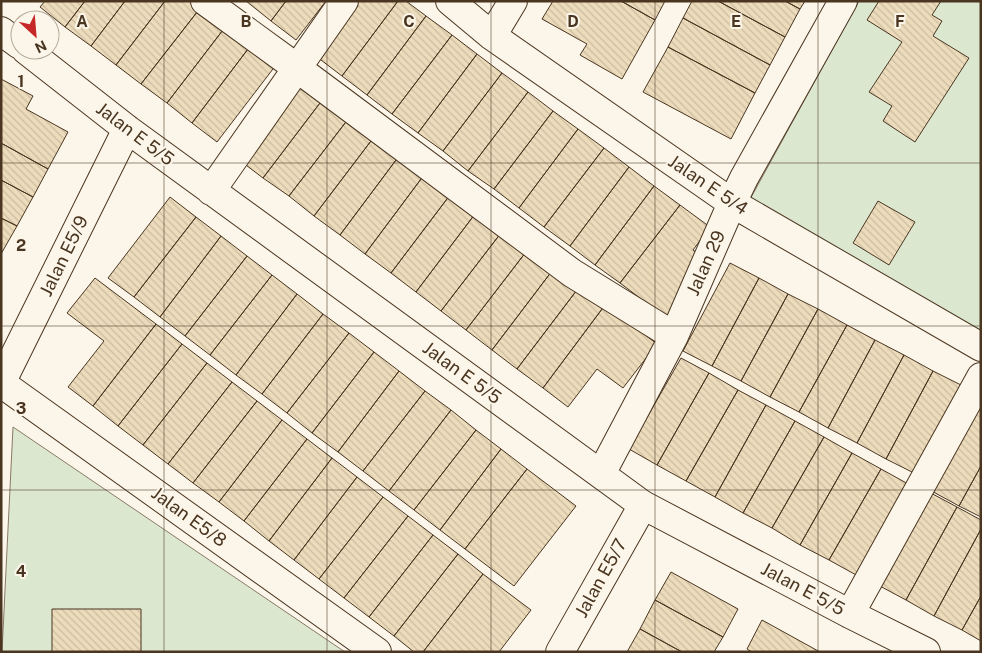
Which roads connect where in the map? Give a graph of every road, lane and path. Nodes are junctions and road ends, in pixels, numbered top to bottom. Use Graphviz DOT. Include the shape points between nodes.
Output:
graph roads {
  1 [pos="205,1"];
  2 [pos="344,1"];
  3 [pos="450,1"];
  4 [pos="513,1"];
  5 [pos="843,1"];
  6 [pos="492,36"];
  7 [pos="39,60"];
  8 [pos="297,68"];
  9 [pos="127,129"];
  10 [pos="212,191"];
  11 [pos="732,203"];
  12 [pos="674,336"];
  13 [pos="981,347"];
  14 [pos="981,377"];
  15 [pos="1,383"];
  16 [pos="601,474"];
  17 [pos="643,505"];
  18 [pos="850,614"];
  19 [pos="888,643"];
  20 [pos="377,652"];
  21 [pos="560,652"];
  22 [pos="926,652"];
  1 -- 8 [label="street"];
  2 -- 8 [label="street"];
  3 -- 6 [label="street, Jalan E 5/4"];
  4 -- 6 [label="street"];
  5 -- 11 [label="street, Jalan 29"];
  6 -- 11 [label="street, Jalan E 5/4"];
  7 -- 9 [label="street, Jalan E 5/5"];
  8 -- 10 [label="street"];
  8 -- 12 [label="street" via="572,274"];
  9 -- 10 [label="street, Jalan E 5/5"];
  9 -- 15 [label="street, Jalan E5/9"];
  10 -- 16 [label="street, Jalan E 5/5"];
  11 -- 12 [label="street, Jalan 29"];
  11 -- 13 [label="street, Jalan E 5/4"];
  12 -- 16 [label="street, Jalan 29"];
  14 -- 18 [label="street"];
  15 -- 20 [label="street, Jalan E5/8"];
  16 -- 17 [label="street, Jalan E 5/5"];
  17 -- 18 [label="street, Jalan E 5/5"];
  17 -- 21 [label="street, Jalan E5/7"];
  18 -- 19 [label="street, Jalan E 5/5"];
  19 -- 22 [label="street, Jalan E 5/5"];
}
